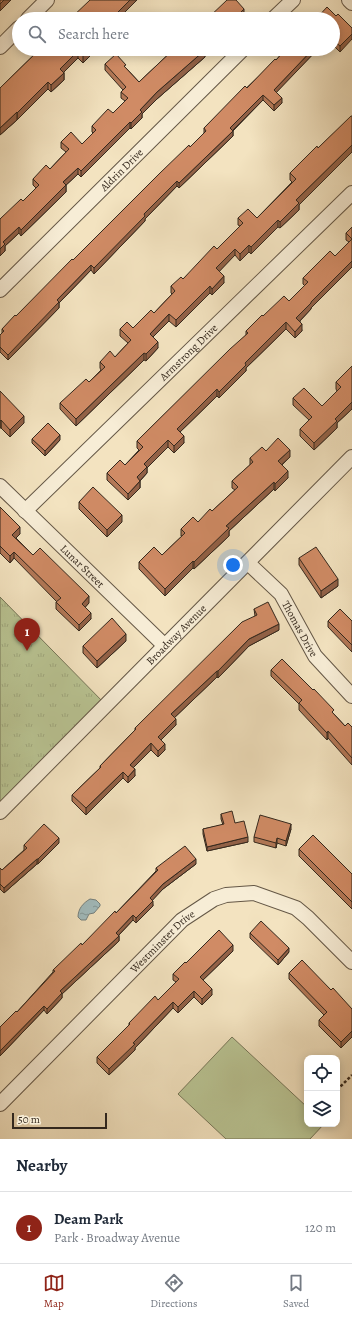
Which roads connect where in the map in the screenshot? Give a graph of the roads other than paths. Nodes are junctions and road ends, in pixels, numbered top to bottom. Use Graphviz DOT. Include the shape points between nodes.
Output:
graph roads {
  1 [pos="48,0"];
  2 [pos="293,0"];
  3 [pos="349,0"];
  4 [pos="352,3"];
  5 [pos="35,12"];
  6 [pos="280,12"];
  7 [pos="12,35"];
  8 [pos="0,47"];
  9 [pos="236,56"];
  10 [pos="352,193"];
  11 [pos="0,290"];
  12 [pos="352,457"];
  13 [pos="0,486"];
  14 [pos="25,511"];
  15 [pos="248,563"];
  16 [pos="165,646"];
  17 [pos="352,696"];
  18 [pos="0,812"];
  19 [pos="352,962"];
  20 [pos="0,1104"];
  1 -- 5 [label="street"];
  2 -- 6 [label="street"];
  3 -- 4 [label="street"];
  7 -- 8 [label="street"];
  9 -- 11 [label="street, Aldrin Drive"];
  10 -- 14 [label="street, Armstrong Drive"];
  12 -- 15 [label="street, Broadway Avenue"];
  13 -- 14 [label="street, Lunar Street"];
  14 -- 16 [label="street, Lunar Street"];
  15 -- 16 [label="street, Broadway Avenue"];
  15 -- 17 [label="street, Thomas Drive" via="281,594 315,656"];
  16 -- 18 [label="street, Broadway Avenue"];
  19 -- 20 [label="street, Westminster Drive" via="296,908 254,893 226,895 214,899 182,920"];
}
